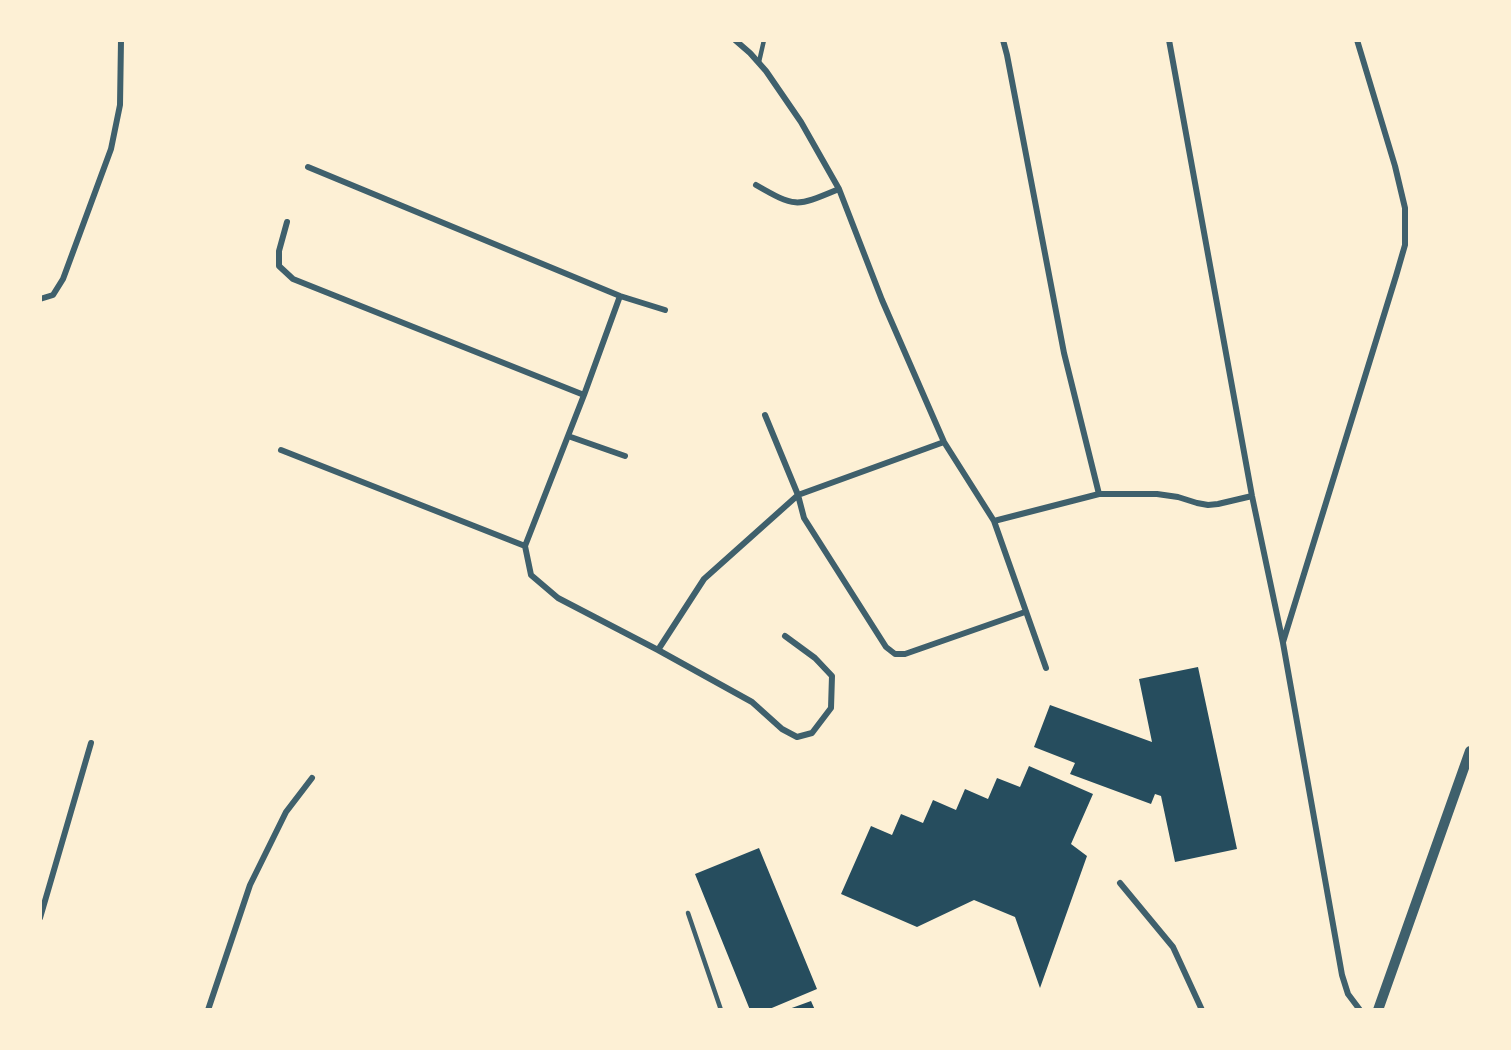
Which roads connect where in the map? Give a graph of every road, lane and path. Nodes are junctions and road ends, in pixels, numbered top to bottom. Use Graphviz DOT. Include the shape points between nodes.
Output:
graph roads {
  1 [pos="121,40"];
  2 [pos="735,40"];
  3 [pos="764,40"];
  4 [pos="1003,40"];
  5 [pos="1169,40"];
  6 [pos="1357,40"];
  7 [pos="759,62"];
  8 [pos="308,166"];
  9 [pos="756,185"];
  10 [pos="839,189"];
  11 [pos="287,222"];
  12 [pos="620,296"];
  13 [pos="40,298"];
  14 [pos="664,310"];
  15 [pos="584,395"];
  16 [pos="765,415"];
  17 [pos="568,436"];
  18 [pos="944,442"];
  19 [pos="281,450"];
  20 [pos="625,456"];
  21 [pos="1099,494"];
  22 [pos="798,495"];
  23 [pos="1252,496"];
  24 [pos="994,521"];
  25 [pos="525,546"];
  26 [pos="1025,612"];
  27 [pos="785,636"];
  28 [pos="1283,643"];
  29 [pos="658,650"];
  30 [pos="1046,669"];
  31 [pos="91,743"];
  32 [pos="1470,751"];
  33 [pos="312,778"];
  34 [pos="1120,883"];
  35 [pos="688,913"];
  36 [pos="40,918"];
  37 [pos="208,1010"];
  38 [pos="721,1010"];
  39 [pos="1202,1010"];
  40 [pos="1360,1010"];
  41 [pos="1378,1010"];
  1 -- 13 [label="street" via="120,105 111,149 63,279 53,296"];
  2 -- 7 [label="street"];
  3 -- 7 [label="lane"];
  4 -- 21 [label="street" via="1065,353"];
  5 -- 23 [label="street"];
  6 -- 28 [label="street" via="1405,208 1405,244"];
  7 -- 10 [label="street" via="801,122"];
  8 -- 12 [label="street"];
  9 -- 10 [label="street" via="798,204"];
  10 -- 18 [label="street"];
  11 -- 15 [label="street" via="279,266 293,279"];
  12 -- 14 [label="street"];
  12 -- 15 [label="street"];
  15 -- 17 [label="street"];
  16 -- 22 [label="street"];
  17 -- 20 [label="street"];
  17 -- 25 [label="street"];
  18 -- 22 [label="street"];
  18 -- 24 [label="street"];
  19 -- 25 [label="street"];
  21 -- 23 [label="street" via="1157,494 1208,505"];
  21 -- 24 [label="street"];
  22 -- 26 [label="street" via="804,518 886,647 895,654 905,654"];
  22 -- 29 [label="street" via="704,579"];
  23 -- 28 [label="street"];
  24 -- 26 [label="street"];
  25 -- 29 [label="street" via="531,575 558,598"];
  26 -- 30 [label="street"];
  27 -- 29 [label="street" via="832,676 831,708 812,733 796,737 752,702"];
  28 -- 40 [label="street" via="1342,975 1348,994"];
  31 -- 36 [label="street"];
  32 -- 41 [label="street"];
  33 -- 37 [label="street" via="286,812 250,885"];
  34 -- 39 [label="street" via="1173,947"];
  35 -- 38 [label="lane"];
}
